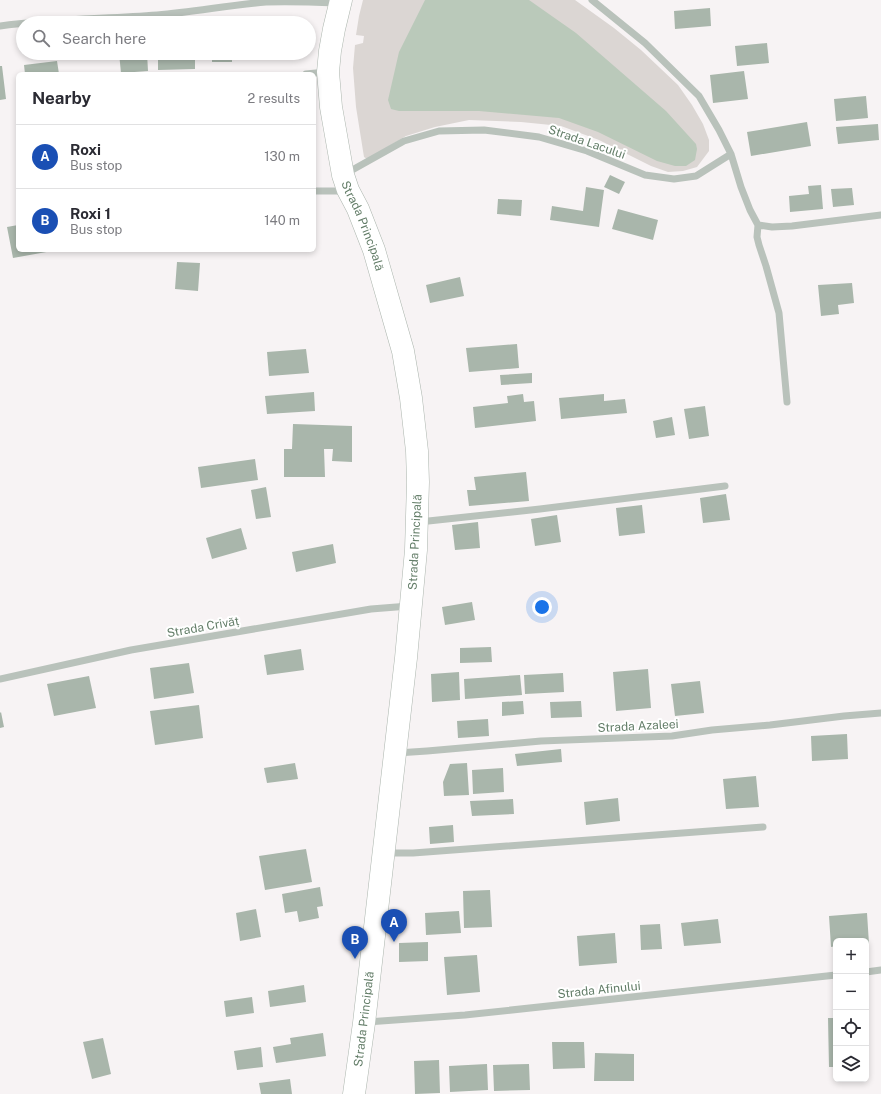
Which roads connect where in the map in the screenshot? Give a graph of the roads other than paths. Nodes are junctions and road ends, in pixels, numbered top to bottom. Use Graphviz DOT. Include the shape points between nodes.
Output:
graph roads {
  1 [pos="592,0"];
  2 [pos="340,1"];
  3 [pos="143,16"];
  4 [pos="16,24"];
  5 [pos="0,26"];
  6 [pos="328,72"];
  7 [pos="316,73"];
  8 [pos="731,154"];
  9 [pos="346,183"];
  10 [pos="316,190"];
  11 [pos="881,215"];
  12 [pos="758,225"];
  13 [pos="787,402"];
  14 [pos="724,486"];
  15 [pos="417,522"];
  16 [pos="411,606"];
  17 [pos="0,679"];
  18 [pos="881,713"];
  19 [pos="395,753"];
  20 [pos="763,827"];
  21 [pos="384,853"];
  22 [pos="881,970"];
  23 [pos="869,972"];
  24 [pos="833,975"];
  25 [pos="364,1023"];
  26 [pos="354,1094"];
  1 -- 8 [label="street" via="645,43 699,96"];
  2 -- 3 [label="street" via="264,2"];
  2 -- 6 [label="main road, Strada Principală"];
  4 -- 5 [label="street"];
  6 -- 7 [label="street"];
  6 -- 9 [label="main road, Strada Principală" via="331,107"];
  8 -- 9 [label="street, Strada Lacului" via="696,176 674,179 646,175 587,151 539,137 484,130 439,131 404,141"];
  8 -- 12 [label="street" via="741,188"];
  9 -- 10 [label="street"];
  9 -- 15 [label="main road, Strada Principală" via="374,250 403,351 417,451"];
  11 -- 12 [label="street" via="792,226"];
  12 -- 13 [label="street" via="757,237 779,313"];
  14 -- 15 [label="street"];
  15 -- 16 [label="main road, Strada Principală"];
  16 -- 17 [label="street, Strada Crivăț" via="371,609 131,650"];
  16 -- 19 [label="main road, Strada Principală"];
  18 -- 19 [label="street, Strada Azaleei" via="672,736 540,741"];
  19 -- 21 [label="main road, Strada Principală"];
  20 -- 21 [label="street"];
  21 -- 25 [label="main road, Strada Principală"];
  22 -- 23 [label="street"];
  24 -- 25 [label="street, Strada Afinului"];
  25 -- 26 [label="main road, Strada Principală"];
}
